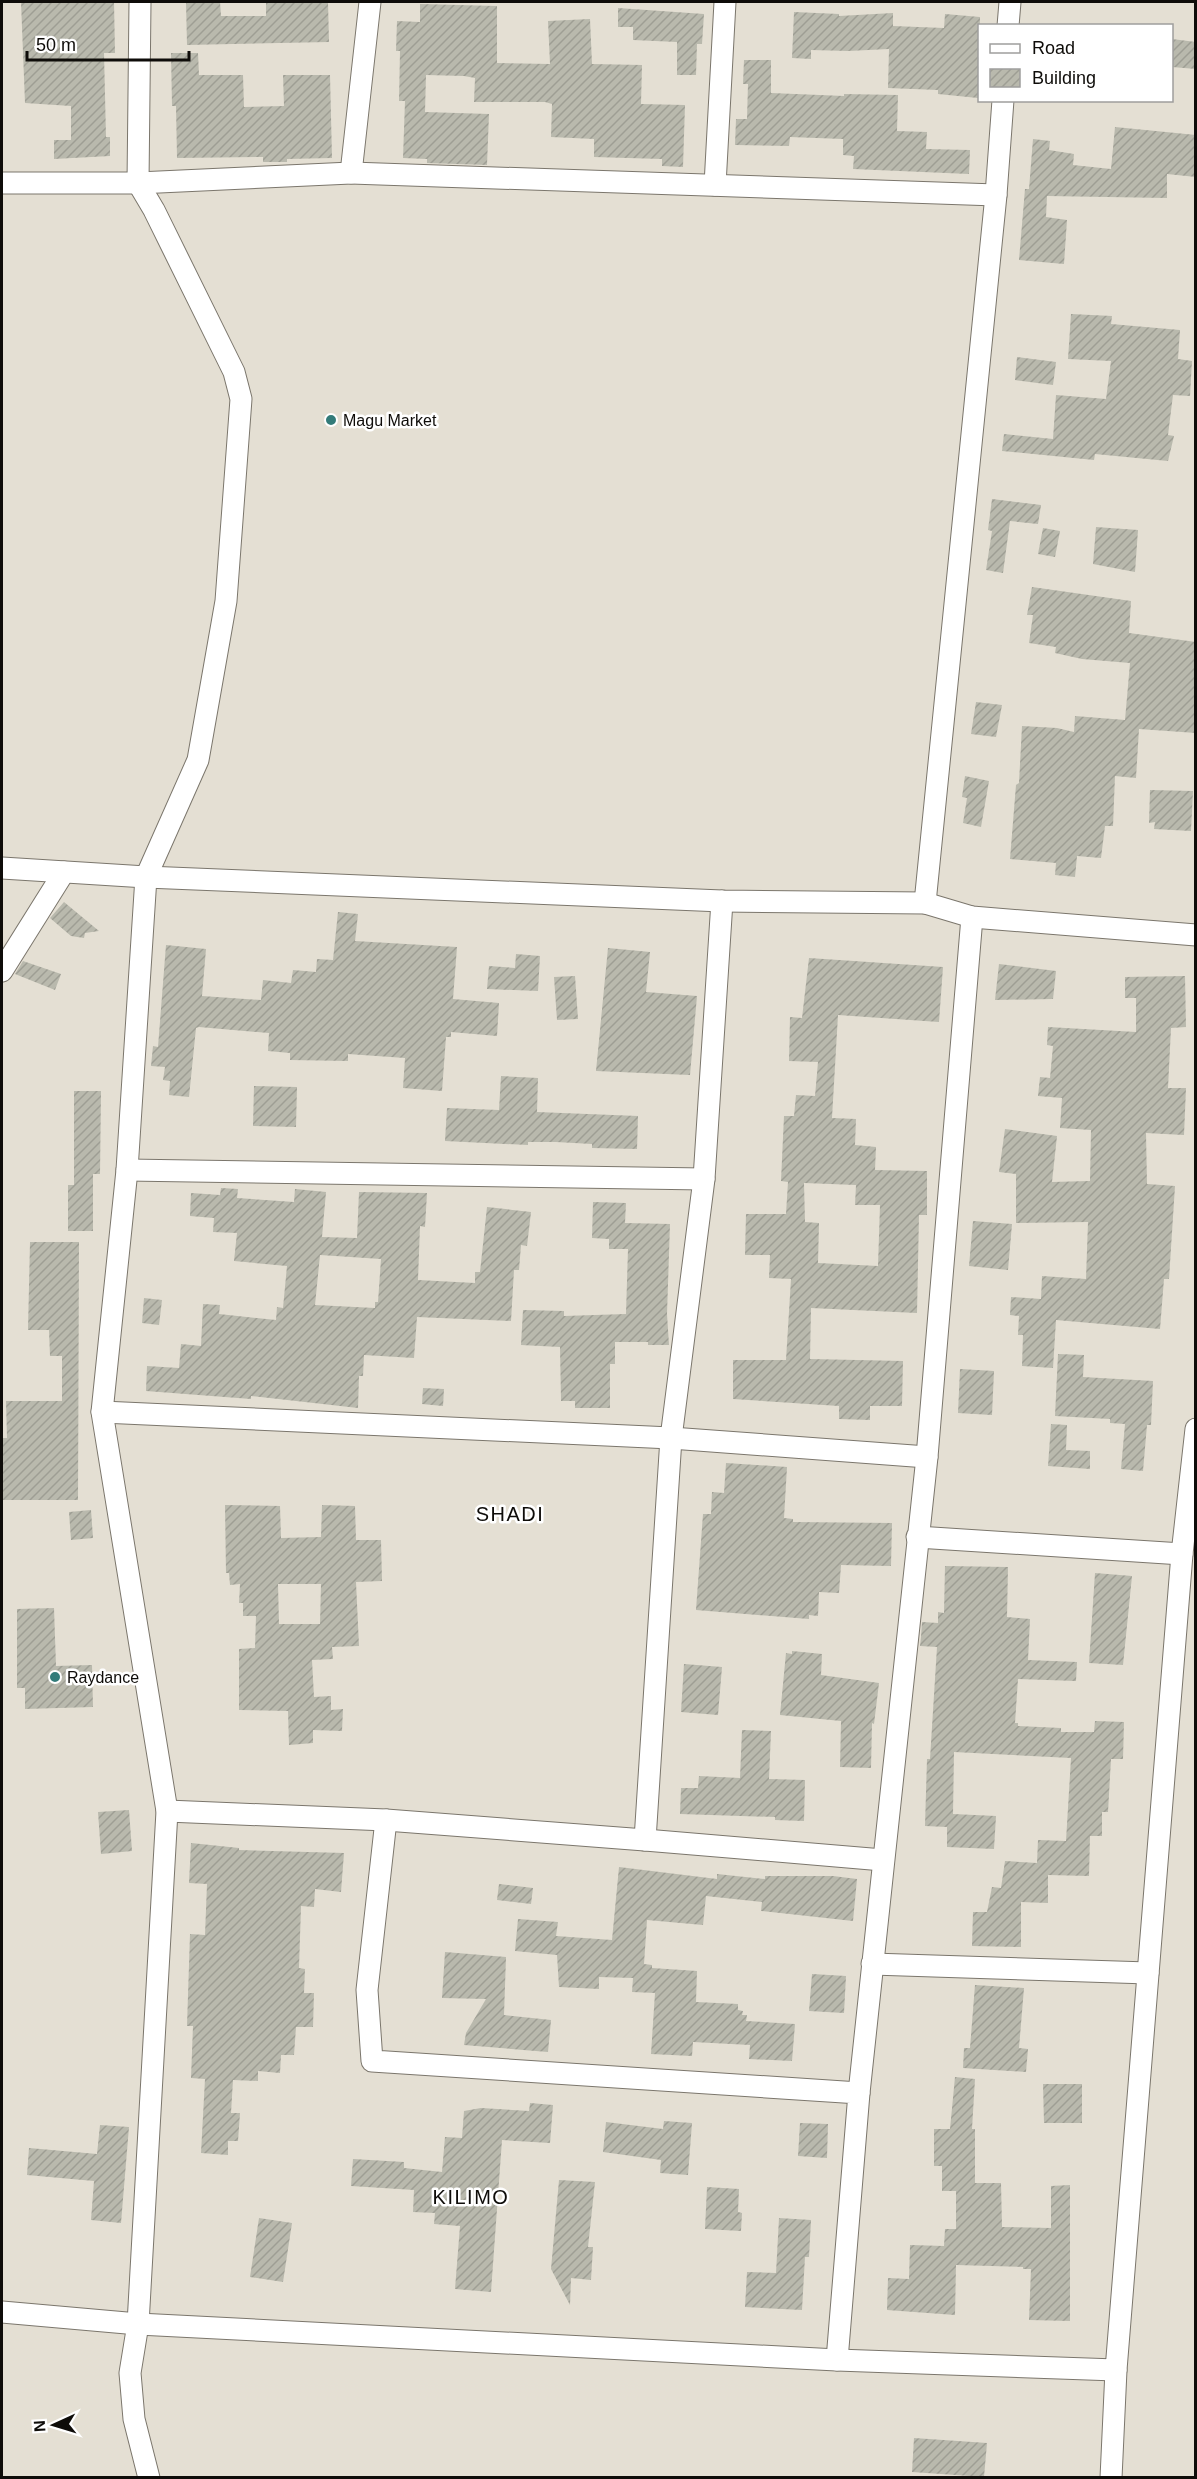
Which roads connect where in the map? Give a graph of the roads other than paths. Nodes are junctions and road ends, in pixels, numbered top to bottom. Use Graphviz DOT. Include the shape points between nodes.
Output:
graph roads {
  1 [pos="140,2"];
  2 [pos="370,2"];
  3 [pos="725,2"];
  4 [pos="1010,2"];
  5 [pos="1008,24"];
  6 [pos="1003,102"];
  7 [pos="351,173"];
  8 [pos="2,183"];
  9 [pos="138,183"];
  10 [pos="715,185"];
  11 [pos="996,195"];
  12 [pos="2,868"];
  13 [pos="64,872"];
  14 [pos="146,877"];
  15 [pos="722,901"];
  16 [pos="925,903"];
  17 [pos="972,917"];
  18 [pos="1196,935"];
  19 [pos="2,972"];
  20 [pos="127,1170"];
  21 [pos="704,1179"];
  22 [pos="102,1412"];
  23 [pos="1196,1429"];
  24 [pos="671,1438"];
  25 [pos="927,1457"];
  26 [pos="917,1538"];
  27 [pos="1182,1554"];
  28 [pos="167,1811"];
  29 [pos="386,1820"];
  30 [pos="645,1840"];
  31 [pos="883,1860"];
  32 [pos="872,1964"];
  33 [pos="1148,1973"];
  34 [pos="859,2093"];
  35 [pos="2,2312"];
  36 [pos="138,2324"];
  37 [pos="837,2360"];
  38 [pos="1116,2370"];
  39 [pos="149,2478"];
  40 [pos="1111,2478"];
  1 -- 9 [label="street"];
  2 -- 7 [label="street"];
  3 -- 10 [label="street"];
  4 -- 5 [label="street"];
  6 -- 11 [label="street"];
  7 -- 9 [label="street"];
  7 -- 10 [label="street"];
  8 -- 9 [label="street"];
  9 -- 14 [label="street" via="234,372 241,399 226,601 198,760"];
  10 -- 11 [label="street"];
  11 -- 16 [label="street"];
  12 -- 13 [label="street"];
  13 -- 14 [label="street"];
  13 -- 19 [label="street"];
  14 -- 15 [label="street"];
  14 -- 20 [label="street"];
  15 -- 16 [label="street"];
  15 -- 21 [label="street"];
  16 -- 17 [label="street"];
  17 -- 18 [label="street"];
  17 -- 25 [label="street"];
  20 -- 21 [label="street"];
  20 -- 22 [label="street"];
  21 -- 24 [label="street"];
  22 -- 24 [label="street"];
  22 -- 28 [label="street"];
  23 -- 27 [label="street"];
  24 -- 25 [label="street"];
  24 -- 30 [label="street"];
  25 -- 26 [label="street"];
  26 -- 27 [label="street"];
  26 -- 31 [label="street"];
  27 -- 33 [label="street"];
  28 -- 29 [label="street"];
  28 -- 36 [label="street"];
  29 -- 30 [label="street"];
  29 -- 34 [label="street" via="367,1990 372,2061"];
  30 -- 31 [label="street"];
  31 -- 32 [label="street"];
  32 -- 33 [label="street"];
  32 -- 34 [label="street"];
  33 -- 38 [label="street"];
  34 -- 37 [label="street"];
  35 -- 36 [label="street"];
  36 -- 37 [label="street"];
  36 -- 39 [label="street" via="130,2373 134,2419"];
  37 -- 38 [label="street"];
  38 -- 40 [label="street"];
}
